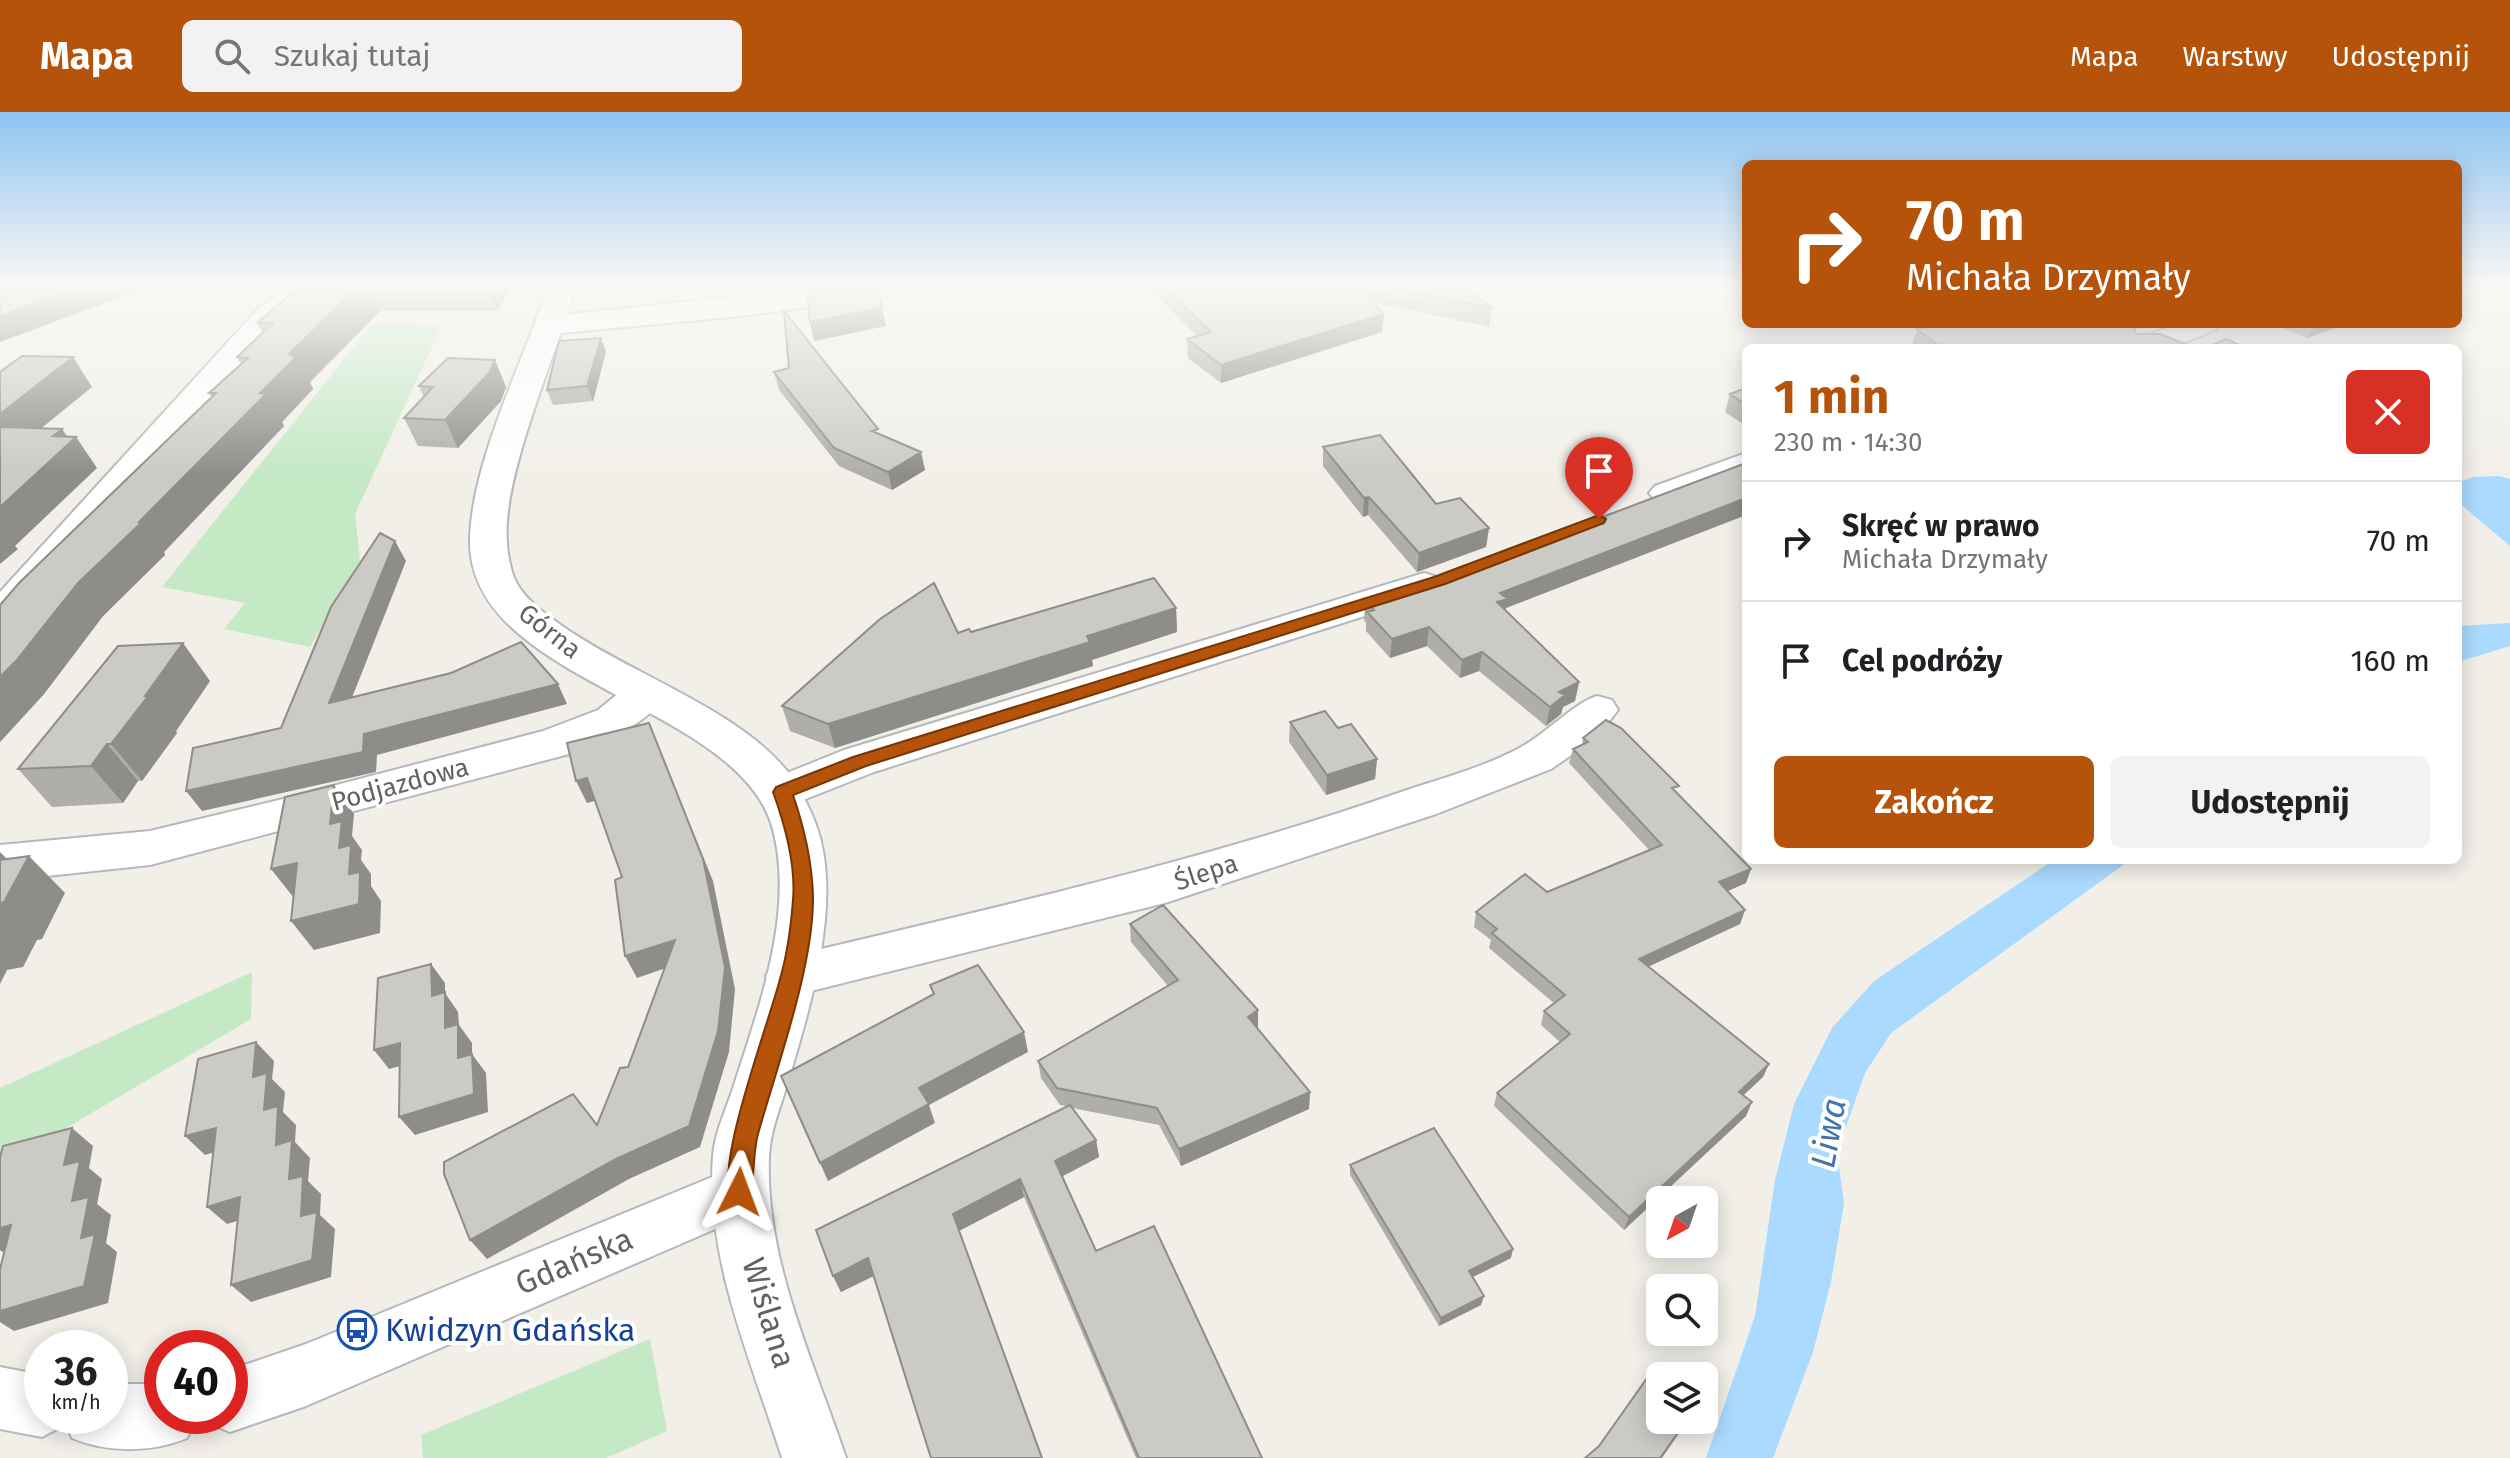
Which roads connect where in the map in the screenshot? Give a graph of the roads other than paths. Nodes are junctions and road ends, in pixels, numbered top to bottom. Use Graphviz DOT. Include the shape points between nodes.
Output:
graph roads {
  1 [pos="237,350"];
  2 [pos="543,350"];
  3 [pos="1742,465"];
  4 [pos="1628,508"];
  5 [pos="1454,575"];
  6 [pos="0,616"];
  7 [pos="646,693"];
  8 [pos="1597,710"];
  9 [pos="783,792"];
  10 [pos="0,863"];
  11 [pos="791,976"];
  12 [pos="739,1192"];
  13 [pos="248,1395"];
  14 [pos="0,1398"];
  15 [pos="24,1403"];
  16 [pos="814,1458"];
  1 -- 6 [label="street"];
  2 -- 7 [label="street, Górna" via="497,484 490,562 497,584 525,617 574,653"];
  3 -- 4 [label="street"];
  5 -- 9 [label="street" via="859,761"];
  7 -- 9 [label="street, Górna" via="756,762"];
  7 -- 10 [label="street, Podjazdowa" via="613,720 554,743 283,815 150,848"];
  8 -- 11 [label="street, Ślepa" via="1581,728 1536,758 1420,803 1165,885"];
  9 -- 11 [label="street, Wiślana" via="794,826 803,897"];
  11 -- 12 [label="street, Wiślana" via="742,1151"];
  12 -- 13 [label="street, Gdańska"];
  12 -- 16 [label="street, Wiślana" via="747,1244"];
  14 -- 15 [label="street"];
}
